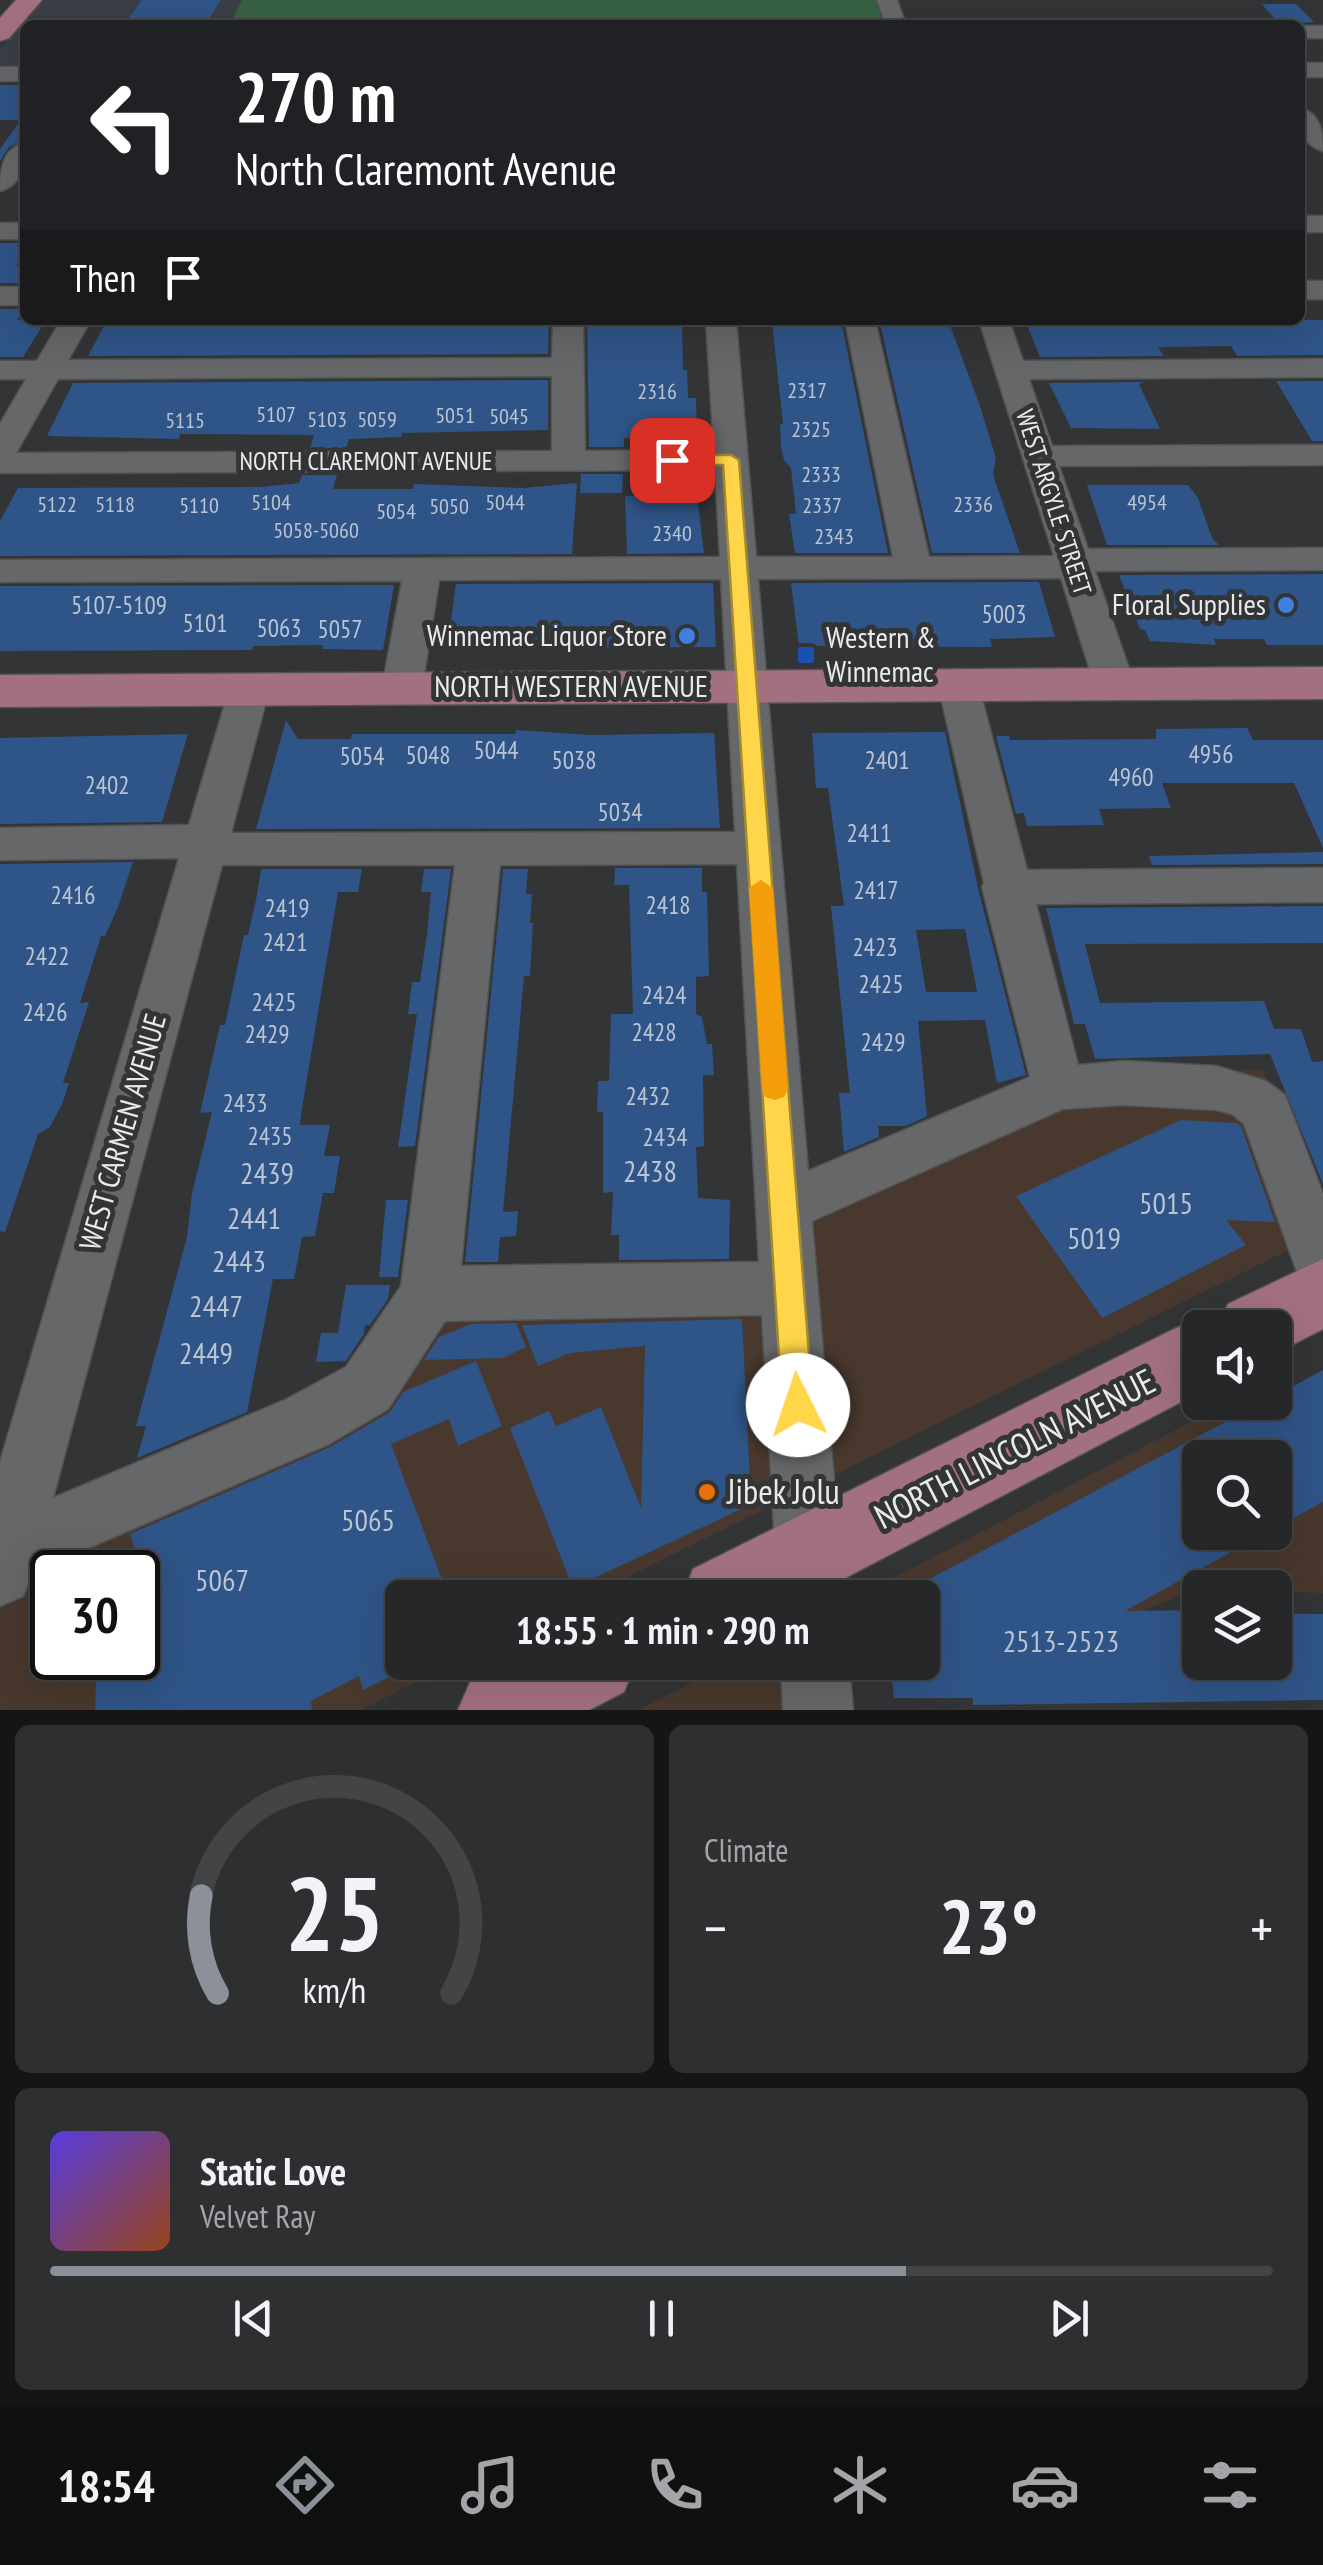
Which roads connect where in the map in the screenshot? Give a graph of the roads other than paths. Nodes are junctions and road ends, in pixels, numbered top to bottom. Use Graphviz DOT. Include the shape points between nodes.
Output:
graph roads {
  1 [pos="30,0"];
  2 [pos="0,33"];
  3 [pos="1305,126"];
  4 [pos="20,157"];
  5 [pos="1319,159"];
  6 [pos="0,183"];
  7 [pos="73,325"];
  8 [pos="568,325"];
  9 [pos="721,325"];
  10 [pos="861,325"];
  11 [pos="996,325"];
  12 [pos="565,367"];
  13 [pos="1323,368"];
  14 [pos="0,370"];
  15 [pos="47,370"];
  16 [pos="1010,370"];
  17 [pos="0,452"];
  18 [pos="1323,455"];
  19 [pos="1039,456"];
  20 [pos="568,460"];
  21 [pos="731,460"];
  22 [pos="0,463"];
  23 [pos="1323,559"];
  24 [pos="1074,563"];
  25 [pos="913,567"];
  26 [pos="739,568"];
  27 [pos="422,569"];
  28 [pos="0,571"];
  29 [pos="1323,682"];
  30 [pos="1114,683"];
  31 [pos="958,684"];
  32 [pos="747,686"];
  33 [pos="402,688"];
  34 [pos="249,690"];
  35 [pos="0,692"];
  36 [pos="0,844"];
  37 [pos="204,845"];
  38 [pos="758,848"];
  39 [pos="478,850"];
  40 [pos="1323,884"];
  41 [pos="1006,888"];
  42 [pos="1058,1088"];
  43 [pos="783,1208"];
  44 [pos="1323,1270"];
  45 [pos="789,1288"];
  46 [pos="1323,1292"];
  47 [pos="430,1294"];
  48 [pos="1288,1310"];
  49 [pos="1182,1364"];
  50 [pos="2,1567"];
  51 [pos="810,1576"];
  52 [pos="559,1680"];
  53 [pos="816,1680"];
  54 [pos="501,1710"];
  55 [pos="818,1710"];
  1 -- 2 [label="main road"];
  3 -- 5 [label="street"];
  4 -- 6 [label="street"];
  7 -- 15 [label="street"];
  8 -- 12 [label="street"];
  9 -- 21 [label="street"];
  10 -- 25 [label="street"];
  11 -- 16 [label="street, WEST ARGYLE STREET"];
  12 -- 15 [label="street"];
  12 -- 20 [label="street" via="572,400"];
  13 -- 16 [label="street"];
  14 -- 15 [label="street"];
  15 -- 17 [label="street"];
  16 -- 19 [label="street, WEST ARGYLE STREET"];
  18 -- 19 [label="street"];
  19 -- 24 [label="street, WEST ARGYLE STREET"];
  20 -- 21 [label="street, NORTH CLAREMONT AVENUE"];
  20 -- 22 [label="street, NORTH CLAREMONT AVENUE"];
  21 -- 26 [label="street"];
  23 -- 24 [label="street"];
  24 -- 25 [label="street"];
  24 -- 30 [label="street, WEST ARGYLE STREET"];
  25 -- 26 [label="street"];
  26 -- 27 [label="street"];
  26 -- 32 [label="street"];
  27 -- 28 [label="street"];
  27 -- 33 [label="street"];
  29 -- 30 [label="main road, NORTH WESTERN AVENUE"];
  30 -- 31 [label="main road, NORTH WESTERN AVENUE"];
  31 -- 32 [label="main road, NORTH WESTERN AVENUE"];
  31 -- 41 [label="street"];
  32 -- 33 [label="main road, NORTH WESTERN AVENUE"];
  32 -- 38 [label="street"];
  33 -- 34 [label="main road, NORTH WESTERN AVENUE"];
  34 -- 35 [label="main road, NORTH WESTERN AVENUE"];
  34 -- 37 [label="street, WEST CARMEN AVENUE"];
  36 -- 37 [label="street"];
  37 -- 39 [label="street"];
  37 -- 50 [label="street, WEST CARMEN AVENUE"];
  38 -- 39 [label="street"];
  38 -- 43 [label="street"];
  39 -- 47 [label="street"];
  40 -- 41 [label="street"];
  41 -- 42 [label="street"];
  42 -- 43 [label="street"];
  42 -- 44 [label="street" via="1124,1083 1216,1088 1248,1097 1266,1111"];
  43 -- 45 [label="street"];
  45 -- 47 [label="street"];
  45 -- 51 [label="street"];
  46 -- 48 [label="main road"];
  47 -- 50 [label="street" via="367,1388"];
  49 -- 51 [label="main road, NORTH LINCOLN AVENUE"];
  52 -- 54 [label="main road"];
  53 -- 55 [label="street"];
}
